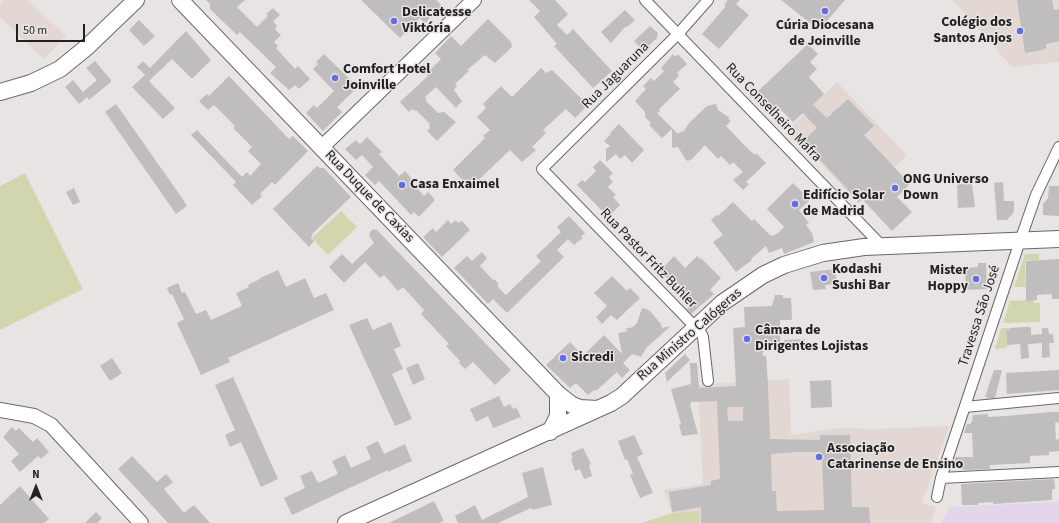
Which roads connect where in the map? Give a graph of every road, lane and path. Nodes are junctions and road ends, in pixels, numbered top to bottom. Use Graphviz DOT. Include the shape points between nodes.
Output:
graph roads {
  1 [pos="136,0"];
  2 [pos="180,0"];
  3 [pos="474,0"];
  4 [pos="645,0"];
  5 [pos="708,0"];
  6 [pos="678,34"];
  7 [pos="0,92"];
  8 [pos="1059,147"];
  9 [pos="322,148"];
  10 [pos="542,169"];
  11 [pos="1059,239"];
  12 [pos="1020,241"];
  13 [pos="881,245"];
  14 [pos="695,327"];
  15 [pos="708,381"];
  16 [pos="558,394"];
  17 [pos="1059,398"];
  18 [pos="965,407"];
  19 [pos="598,409"];
  20 [pos="0,410"];
  21 [pos="550,432"];
  22 [pos="1059,472"];
  23 [pos="942,478"];
  24 [pos="937,497"];
  25 [pos="368,519"];
  26 [pos="141,523"];
  27 [pos="346,523"];
  1 -- 7 [label="main road" via="60,69 31,83"];
  2 -- 9 [label="main road, Rua Duque de Caxias"];
  3 -- 9 [label="main road"];
  4 -- 6 [label="street, Rua Conselheiro Mafra"];
  5 -- 6 [label="street, Rua Jaguaruna"];
  6 -- 10 [label="street, Rua Jaguaruna"];
  6 -- 13 [label="street, Rua Conselheiro Mafra"];
  8 -- 12 [label="street, Travessa São José" via="1038,189"];
  9 -- 16 [label="main road, Rua Duque de Caxias"];
  10 -- 14 [label="street, Rua Pastor Fritz Buhler"];
  11 -- 12 [label="main road, Rua Ministro Calógeras"];
  12 -- 13 [label="main road, Rua Ministro Calógeras"];
  12 -- 18 [label="street, Travessa São José"];
  13 -- 14 [label="main road, Rua Ministro Calógeras" via="823,253 784,265 742,288"];
  14 -- 15 [label="street, Rua Pastor Fritz Buhler" via="703,337"];
  14 -- 19 [label="main road, Rua Ministro Calógeras" via="622,396"];
  16 -- 19 [label="main road, Rua Duque de Caxias" via="580,408"];
  16 -- 21 [label="main road" via="558,416"];
  17 -- 18 [label="street"];
  18 -- 23 [label="street, Travessa São José"];
  19 -- 21 [label="main road, Rua Ministro Calógeras"];
  20 -- 26 [label="main road" via="34,416 51,425"];
  21 -- 25 [label="main road, Rua Ministro Calógeras"];
  22 -- 23 [label="street"];
  23 -- 24 [label="street, Travessa São José"];
  25 -- 27 [label="main road, Rua Ministro Calógeras"];
}
